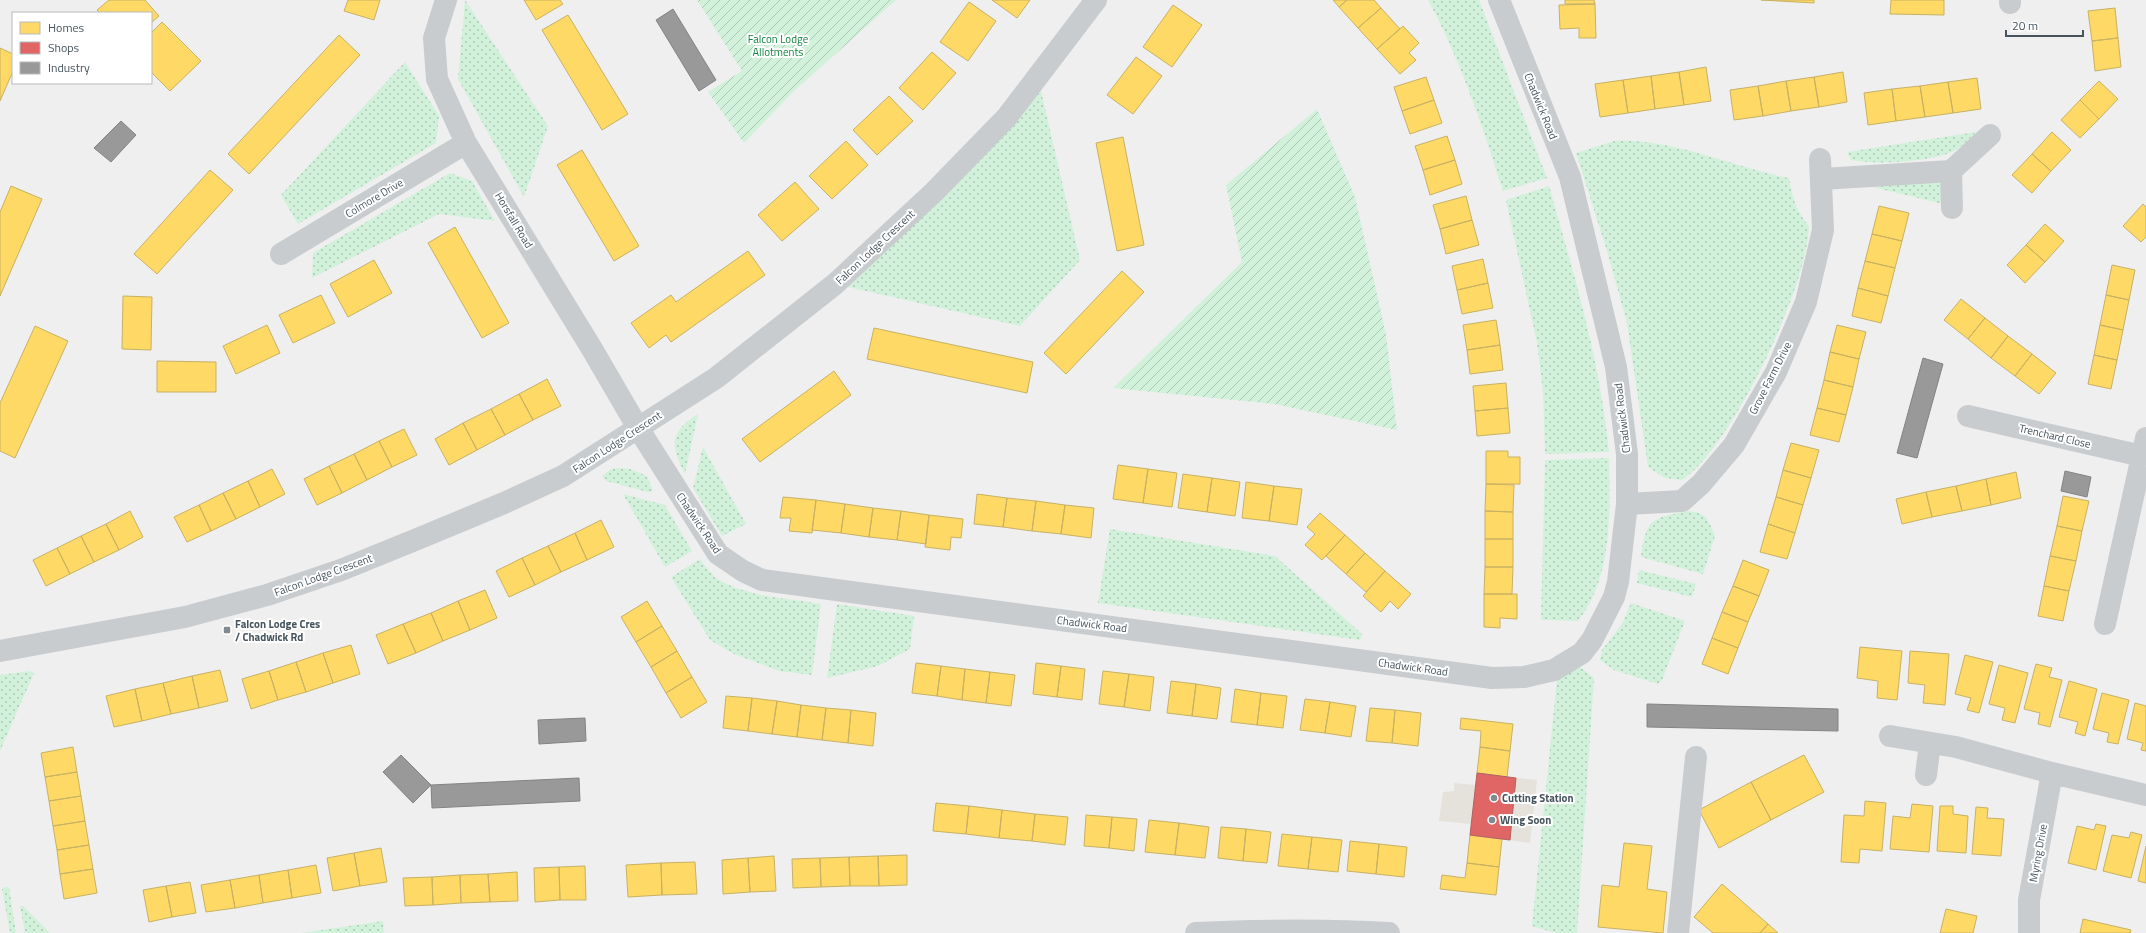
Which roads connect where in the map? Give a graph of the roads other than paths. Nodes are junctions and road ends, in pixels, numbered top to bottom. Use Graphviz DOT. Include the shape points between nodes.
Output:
graph roads {
  1 [pos="446,0"];
  2 [pos="1096,0"];
  3 [pos="1499,0"];
  4 [pos="1990,135"];
  5 [pos="466,143"];
  6 [pos="1951,171"];
  7 [pos="1952,208"];
  8 [pos="281,254"];
  9 [pos="1968,416"];
  10 [pos="638,428"];
  11 [pos="2144,447"];
  12 [pos="1627,504"];
  13 [pos="2105,624"];
  14 [pos="0,651"];
  15 [pos="1890,736"];
  16 [pos="1930,743"];
  17 [pos="1696,757"];
  18 [pos="2052,773"];
  19 [pos="1926,775"];
  20 [pos="2146,795"];
  21 [pos="1196,933"];
  22 [pos="1389,933"];
  23 [pos="1678,933"];
  24 [pos="2029,933"];
  1 -- 5 [label="street, Horsfall Road" via="434,38 437,79"];
  2 -- 10 [label="street, Falcon Lodge Crescent" via="1007,117 922,203 835,284 716,378"];
  3 -- 12 [label="street, Chadwick Road" via="1570,177 1616,367 1627,454"];
  4 -- 6 [label="street"];
  5 -- 8 [label="street, Colmore Drive"];
  5 -- 10 [label="street, Horsfall Road"];
  6 -- 7 [label="street"];
  6 -- 12 [label="street, Grove Farm Drive" via="1821,169 1823,230 1806,302 1776,372 1734,445 1701,484 1682,501"];
  9 -- 11 [label="street, Trenchard Close"];
  10 -- 12 [label="street, Chadwick Road" via="718,554 762,580 1492,678 1524,677 1554,670 1585,649 1614,597"];
  10 -- 14 [label="street, Falcon Lodge Crescent" via="563,476 497,506 333,572 267,595 186,617"];
  11 -- 13 [label="street, Trenchard Close"];
  15 -- 16 [label="street"];
  16 -- 18 [label="street" via="1956,747"];
  16 -- 19 [label="street"];
  17 -- 23 [label="street"];
  18 -- 20 [label="street"];
  18 -- 24 [label="street, Myring Drive" via="2029,900"];
  21 -- 22 [label="street" via="1334,929"];
}
